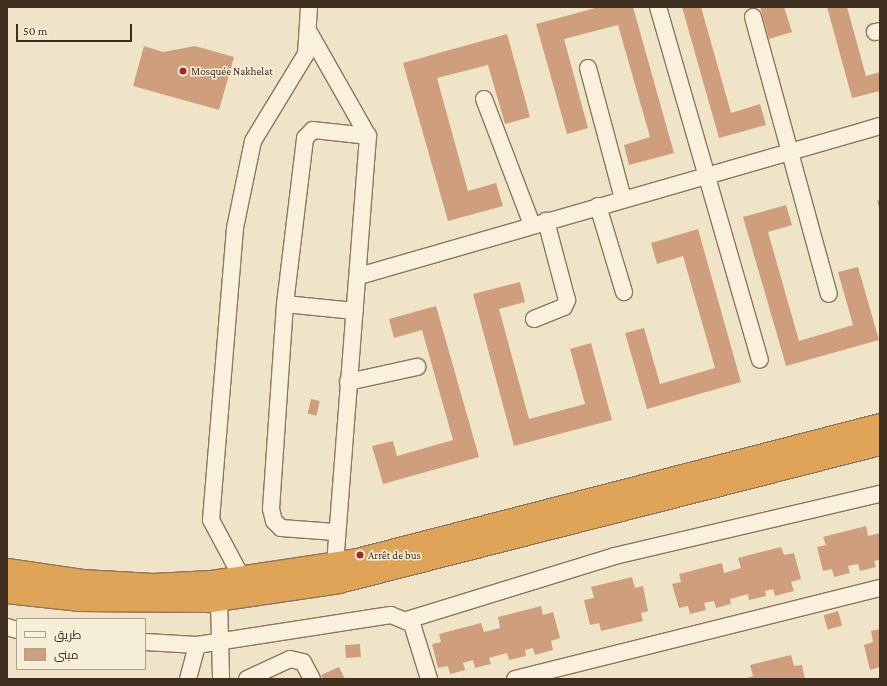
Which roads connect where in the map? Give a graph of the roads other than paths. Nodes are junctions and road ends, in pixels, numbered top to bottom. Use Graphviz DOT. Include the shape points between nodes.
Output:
graph roads {
  1 [pos="309,7"];
  2 [pos="658,7"];
  3 [pos="753,17"];
  4 [pos="310,34"];
  5 [pos="588,68"];
  6 [pos="484,99"];
  7 [pos="880,126"];
  8 [pos="368,136"];
  9 [pos="790,151"];
  10 [pos="706,175"];
  11 [pos="623,199"];
  12 [pos="598,206"];
  13 [pos="539,223"];
  14 [pos="359,276"];
  15 [pos="624,292"];
  16 [pos="829,294"];
  17 [pos="285,304"];
  18 [pos="355,311"];
  19 [pos="534,319"];
  20 [pos="760,360"];
  21 [pos="417,367"];
  22 [pos="348,382"];
  23 [pos="880,425"];
  24 [pos="880,444"];
  25 [pos="880,494"];
  26 [pos="335,532"];
  27 [pos="335,564"];
  28 [pos="7,570"];
  29 [pos="242,578"];
  30 [pos="880,588"];
  31 [pos="7,592"];
  32 [pos="219,600"];
  33 [pos="407,620"];
  34 [pos="146,642"];
  35 [pos="220,642"];
  36 [pos="197,645"];
  37 [pos="188,679"];
  38 [pos="222,679"];
  39 [pos="247,679"];
  40 [pos="312,679"];
  41 [pos="429,679"];
  42 [pos="515,679"];
  1 -- 4 [label="street"];
  2 -- 10 [label="street"];
  3 -- 9 [label="street"];
  4 -- 8 [label="street"];
  4 -- 29 [label="street" via="298,73 253,141 235,228 211,520"];
  5 -- 11 [label="street"];
  6 -- 13 [label="street"];
  7 -- 9 [label="street"];
  8 -- 14 [label="street"];
  8 -- 17 [label="street" via="312,130 305,138"];
  9 -- 10 [label="street"];
  9 -- 16 [label="street"];
  10 -- 11 [label="street"];
  10 -- 20 [label="street"];
  11 -- 12 [label="street"];
  12 -- 13 [label="street"];
  12 -- 15 [label="street"];
  13 -- 14 [label="street"];
  13 -- 19 [label="street" via="567,300 564,307"];
  14 -- 18 [label="street"];
  17 -- 18 [label="street"];
  17 -- 26 [label="street" via="271,509 274,521 281,528"];
  18 -- 22 [label="street"];
  21 -- 22 [label="street"];
  22 -- 26 [label="street"];
  23 -- 27 [label="highway"];
  24 -- 32 [label="highway" via="339,582"];
  25 -- 33 [label="street" via="615,556"];
  26 -- 27 [label="street"];
  27 -- 29 [label="highway"];
  28 -- 29 [label="highway" via="82,581 153,585"];
  30 -- 42 [label="street"];
  31 -- 32 [label="highway" via="79,600"];
  32 -- 35 [label="street"];
  33 -- 35 [label="street" via="376,615"];
  33 -- 41 [label="street"];
  34 -- 36 [label="street"];
  35 -- 36 [label="street"];
  35 -- 38 [label="street"];
  36 -- 37 [label="street"];
  39 -- 40 [label="street" via="295,659 303,662"];
}
